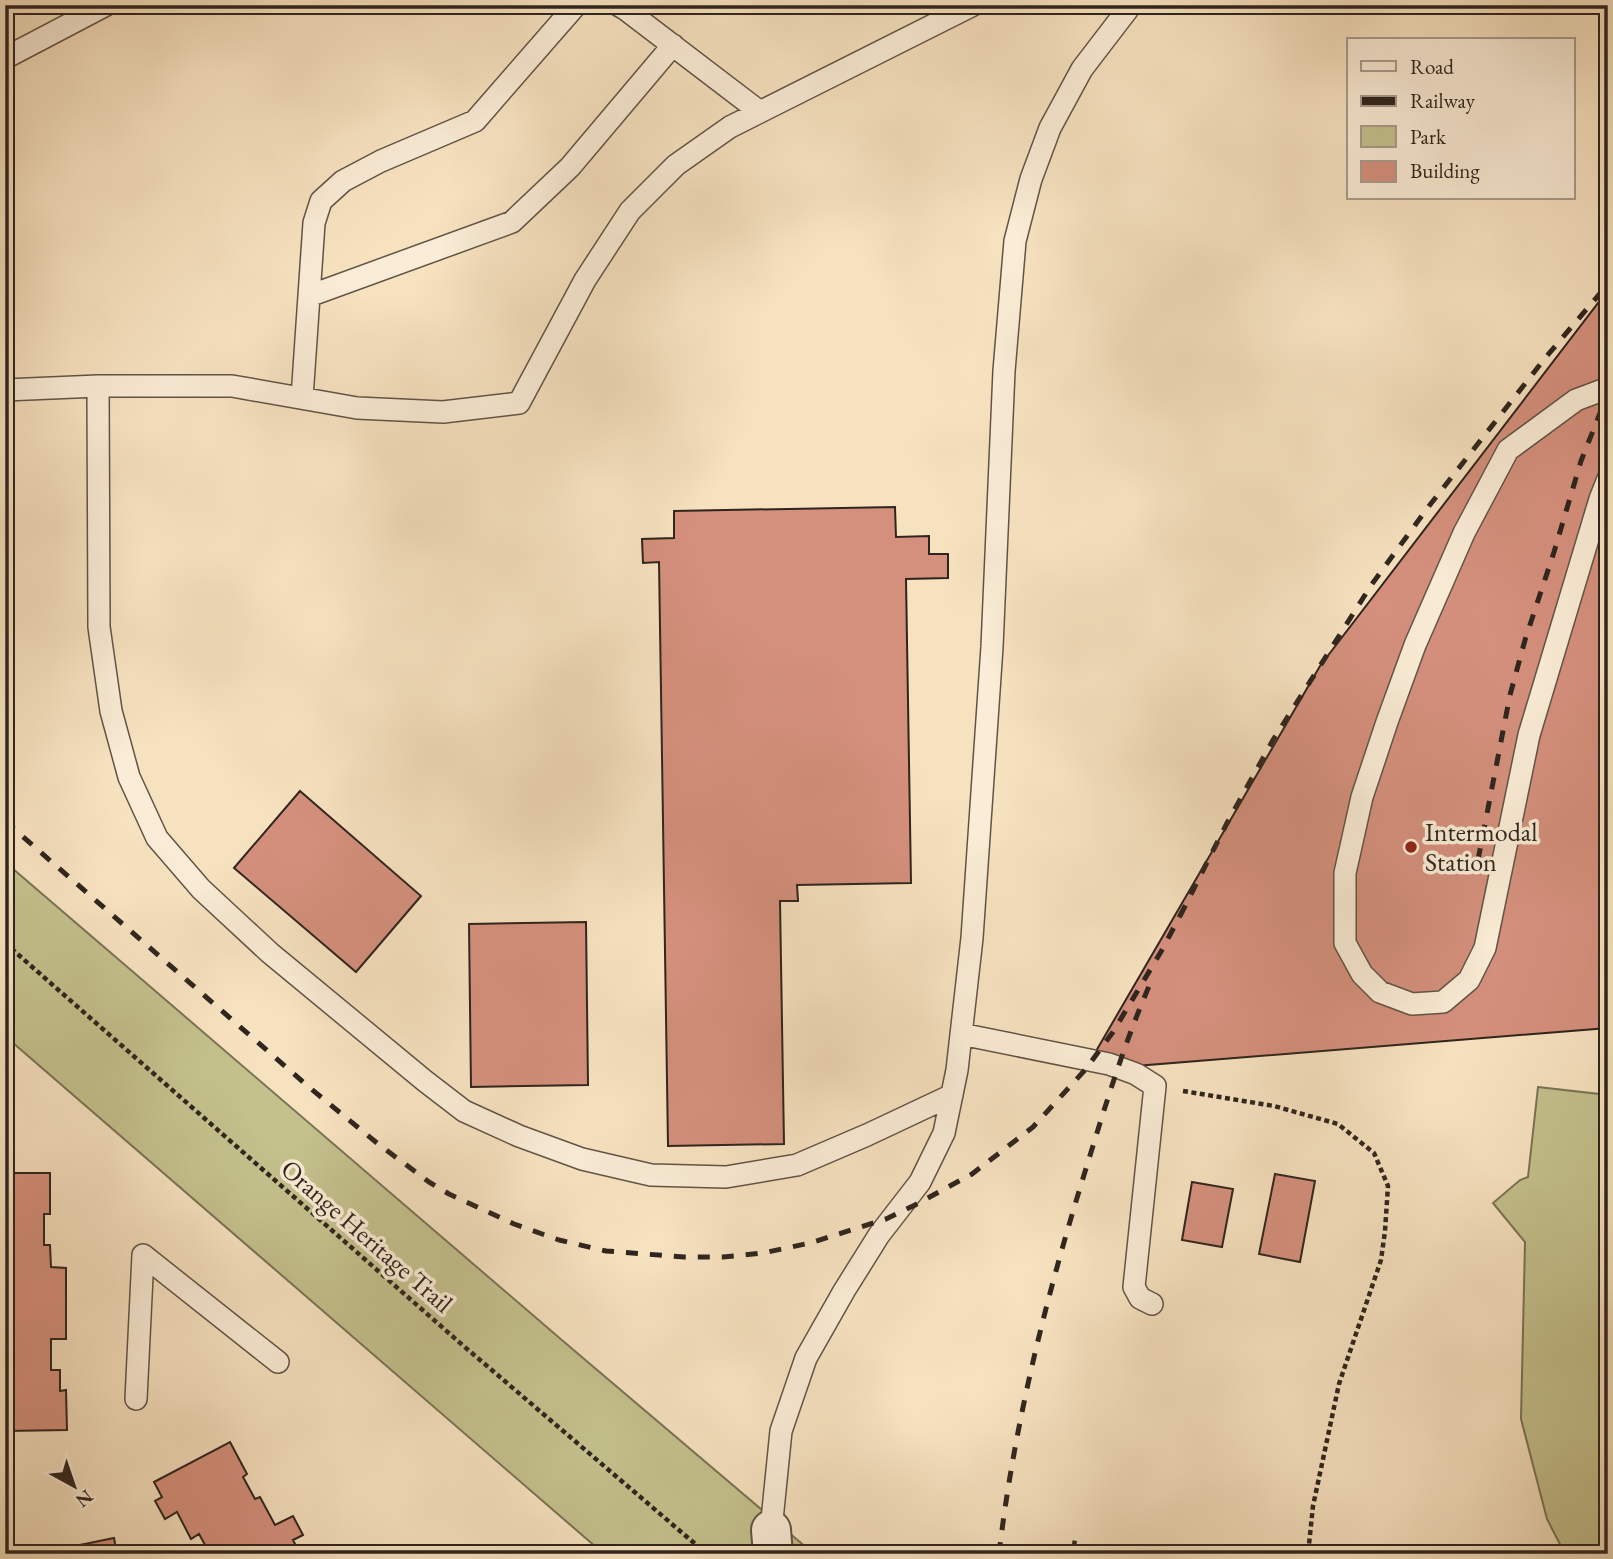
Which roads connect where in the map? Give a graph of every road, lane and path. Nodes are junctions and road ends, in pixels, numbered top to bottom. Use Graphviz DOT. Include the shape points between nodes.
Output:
graph roads {
  1 [pos="106,5"];
  2 [pos="576,5"];
  3 [pos="618,5"];
  4 [pos="973,5"];
  5 [pos="1131,5"];
  6 [pos="673,45"];
  7 [pos="5,58"];
  8 [pos="761,112"];
  9 [pos="309,296"];
  10 [pos="98,386"];
  11 [pos="1608,388"];
  12 [pos="5,390"];
  13 [pos="302,398"];
  14 [pos="1608,479"];
  15 [pos="5,943"];
  16 [pos="961,1034"];
  17 [pos="1154,1086"];
  18 [pos="952,1095"];
  19 [pos="1152,1304"];
  20 [pos="278,1362"];
  21 [pos="136,1399"];
  22 [pos="1075,1539"];
  23 [pos="772,1542"];
  24 [pos="707,1554"];
  25 [pos="1073,1554"];
  26 [pos="1308,1554"];
  1 -- 7 [label="lane"];
  2 -- 9 [label="lane" via="475,121 381,161 343,181 321,201 314,223"];
  3 -- 6 [label="lane"];
  4 -- 8 [label="lane"];
  5 -- 16 [label="lane" via="1082,69 1050,128 1015,241 1004,371 991,661"];
  6 -- 8 [label="lane"];
  6 -- 9 [label="lane" via="570,167 512,222"];
  8 -- 13 [label="lane" via="730,127 676,165 630,211 585,279 519,403 443,412 357,408"];
  9 -- 13 [label="lane"];
  10 -- 12 [label="lane"];
  10 -- 13 [label="lane" via="232,386"];
  10 -- 18 [label="lane" via="99,626 111,711 129,777 157,838 201,889 270,953 464,1111 582,1159 651,1175 726,1177 797,1165"];
  11 -- 14 [label="lane" via="1576,400 1508,450 1464,533 1410,658 1362,797 1345,873 1345,943 1362,974 1380,992 1412,1004 1443,1002 1469,981 1485,948 1529,735"];
  15 -- 24 [label="path, Orange Heritage Trail"];
  16 -- 17 [label="lane" via="1109,1064 1136,1073"];
  16 -- 18 [label="lane"];
  17 -- 19 [label="lane" via="1134,1287 1140,1298"];
  17 -- 26 [label="path" via="1274,1106 1338,1124 1374,1153 1388,1186 1381,1260 1339,1384 1313,1506"];
  18 -- 23 [label="lane" via="944,1133 920,1182 879,1235 806,1358 780,1431"];
  20 -- 21 [label="lane" via="143,1255"];
  22 -- 25 [label="path"];
}
